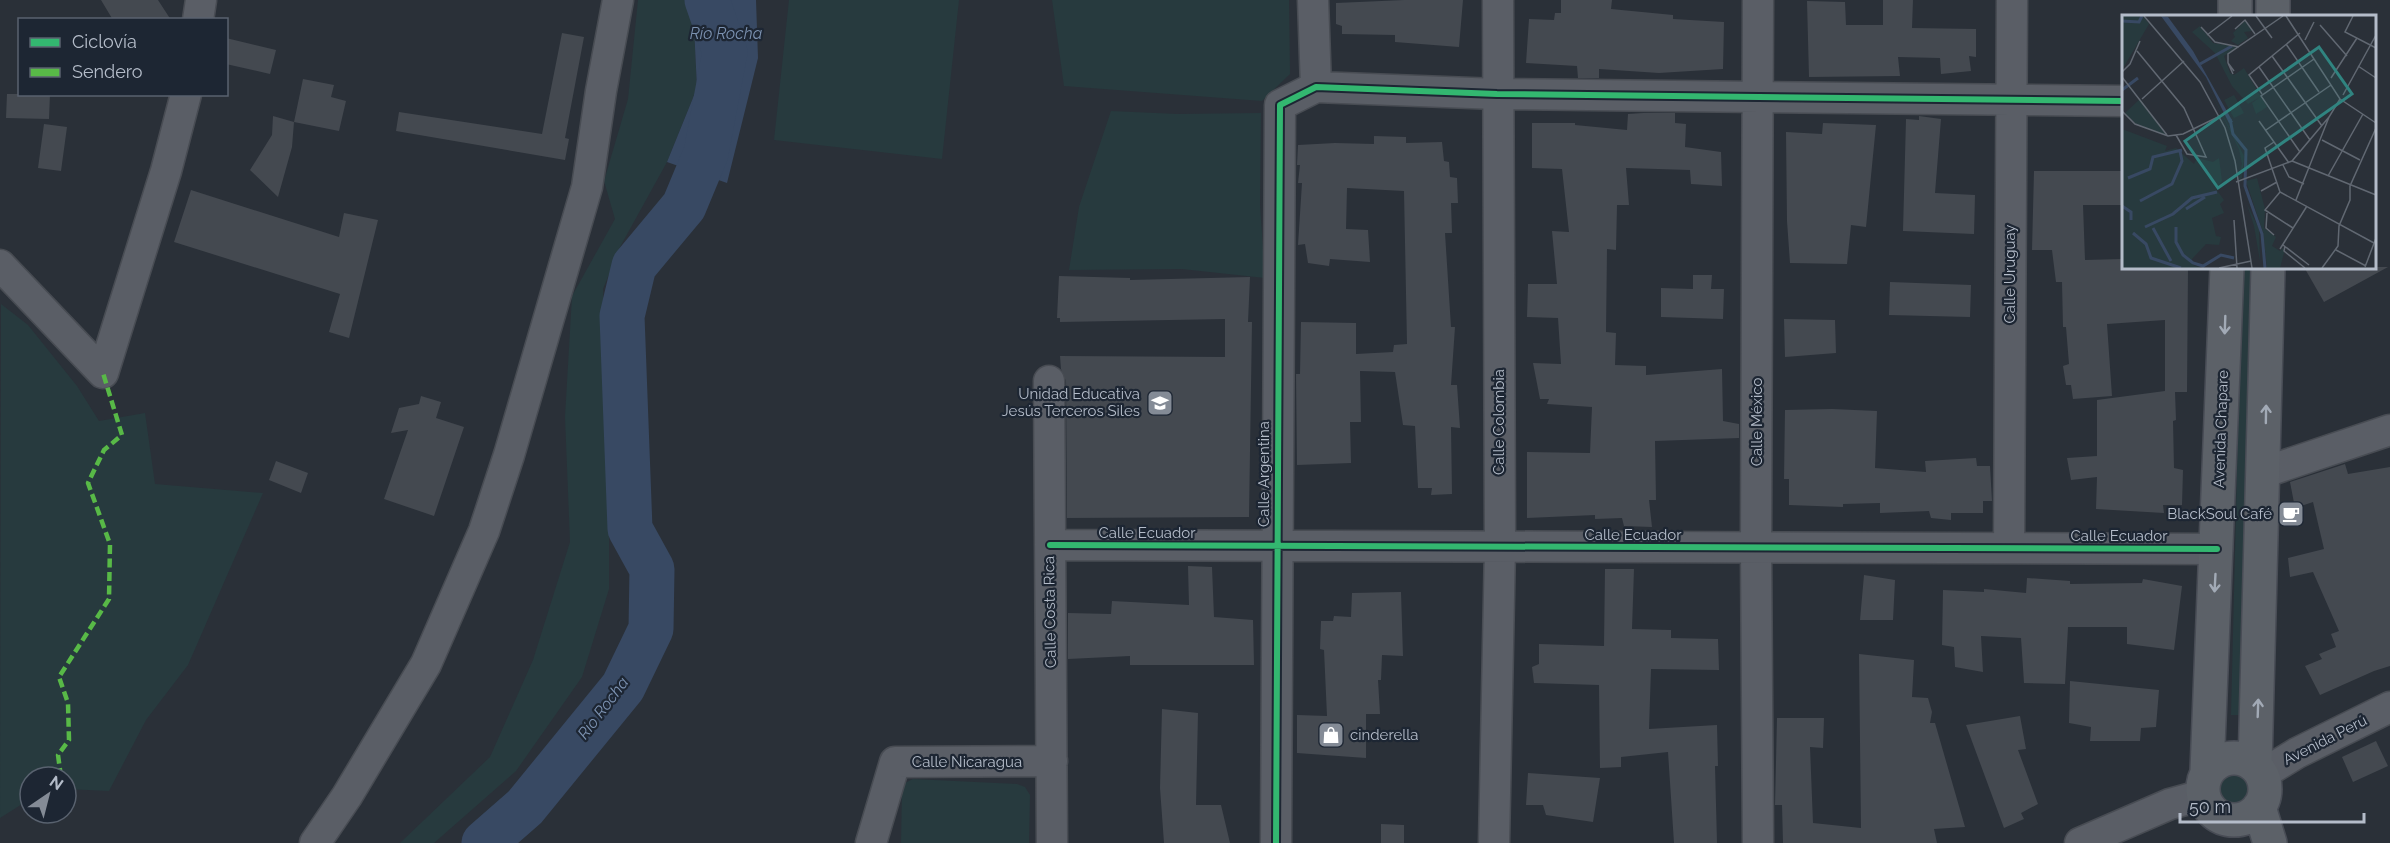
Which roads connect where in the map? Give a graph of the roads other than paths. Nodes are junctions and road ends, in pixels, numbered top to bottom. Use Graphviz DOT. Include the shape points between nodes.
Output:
graph roads {
  1 [pos="201,0"];
  2 [pos="618,0"];
  3 [pos="1313,0"];
  4 [pos="1498,0"];
  5 [pos="1758,0"];
  6 [pos="2012,0"];
  7 [pos="198,18"];
  8 [pos="1316,87"];
  9 [pos="1497,94"];
  10 [pos="1759,95"];
  11 [pos="185,96"];
  12 [pos="2010,101"];
  13 [pos="2122,101"];
  14 [pos="0,265"];
  15 [pos="2227,268"];
  16 [pos="2268,268"];
  17 [pos="1048,381"];
  18 [pos="2390,430"];
  19 [pos="2265,472"];
  20 [pos="1050,545"];
  21 [pos="1276,545"];
  22 [pos="1500,546"];
  23 [pos="1756,547"];
  24 [pos="2009,548"];
  25 [pos="2217,549"];
  26 [pos="2390,708"];
  27 [pos="1052,761"];
  28 [pos="2258,770"];
  29 [pos="2214,806"];
  30 [pos="2259,807"];
  31 [pos="315,843"];
  32 [pos="871,843"];
  33 [pos="1052,843"];
  34 [pos="1276,843"];
  35 [pos="1494,843"];
  36 [pos="1758,843"];
  37 [pos="2080,843"];
  38 [pos="2270,843"];
  1 -- 7 [label="street"];
  2 -- 31 [label="street" via="587,187 484,531 426,664"];
  3 -- 8 [label="street"];
  4 -- 9 [label="street, Calle Colombia"];
  5 -- 10 [label="street, Calle México"];
  6 -- 12 [label="street, Calle Uruguay"];
  8 -- 9 [label="street"];
  8 -- 21 [label="street, Calle Argentina" via="1280,105"];
  9 -- 10 [label="street"];
  9 -- 22 [label="street, Calle Colombia"];
  10 -- 12 [label="street"];
  10 -- 23 [label="street, Calle México"];
  11 -- 14 [label="street" via="103,373"];
  12 -- 13 [label="street"];
  12 -- 24 [label="street, Calle Uruguay"];
  15 -- 25 [label="main road, Avenida Chapare, one-way"];
  19 -- 16 [label="main road, one-way"];
  17 -- 20 [label="street, Calle Costa Rica"];
  18 -- 19 [label="street"];
  28 -- 19 [label="main road, one-way"];
  20 -- 21 [label="street, Calle Ecuador"];
  20 -- 27 [label="street, Calle Costa Rica"];
  21 -- 22 [label="street, Calle Ecuador"];
  21 -- 34 [label="street, Calle Argentina"];
  22 -- 23 [label="street, Calle Ecuador"];
  22 -- 35 [label="street, Calle Colombia"];
  23 -- 24 [label="street, Calle Ecuador"];
  23 -- 36 [label="street, Calle México"];
  24 -- 25 [label="street, Calle Ecuador"];
  25 -- 29 [label="main road, Avenida Chapare, one-way"];
  26 -- 28 [label="street, Avenida Perú"];
  27 -- 32 [label="street, Calle Nicaragua" via="895,762"];
  27 -- 33 [label="street, Calle Costa Rica"];
  28 -- 29 [label="main road" via="2244,759 2231,757 2219,761"];
  28 -- 30 [label="main road" via="2265,788"];
  29 -- 30 [label="main road" via="2225,819 2247,817"];
  29 -- 37 [label="street" via="2170,804"];
  30 -- 38 [label="main road"];
}
